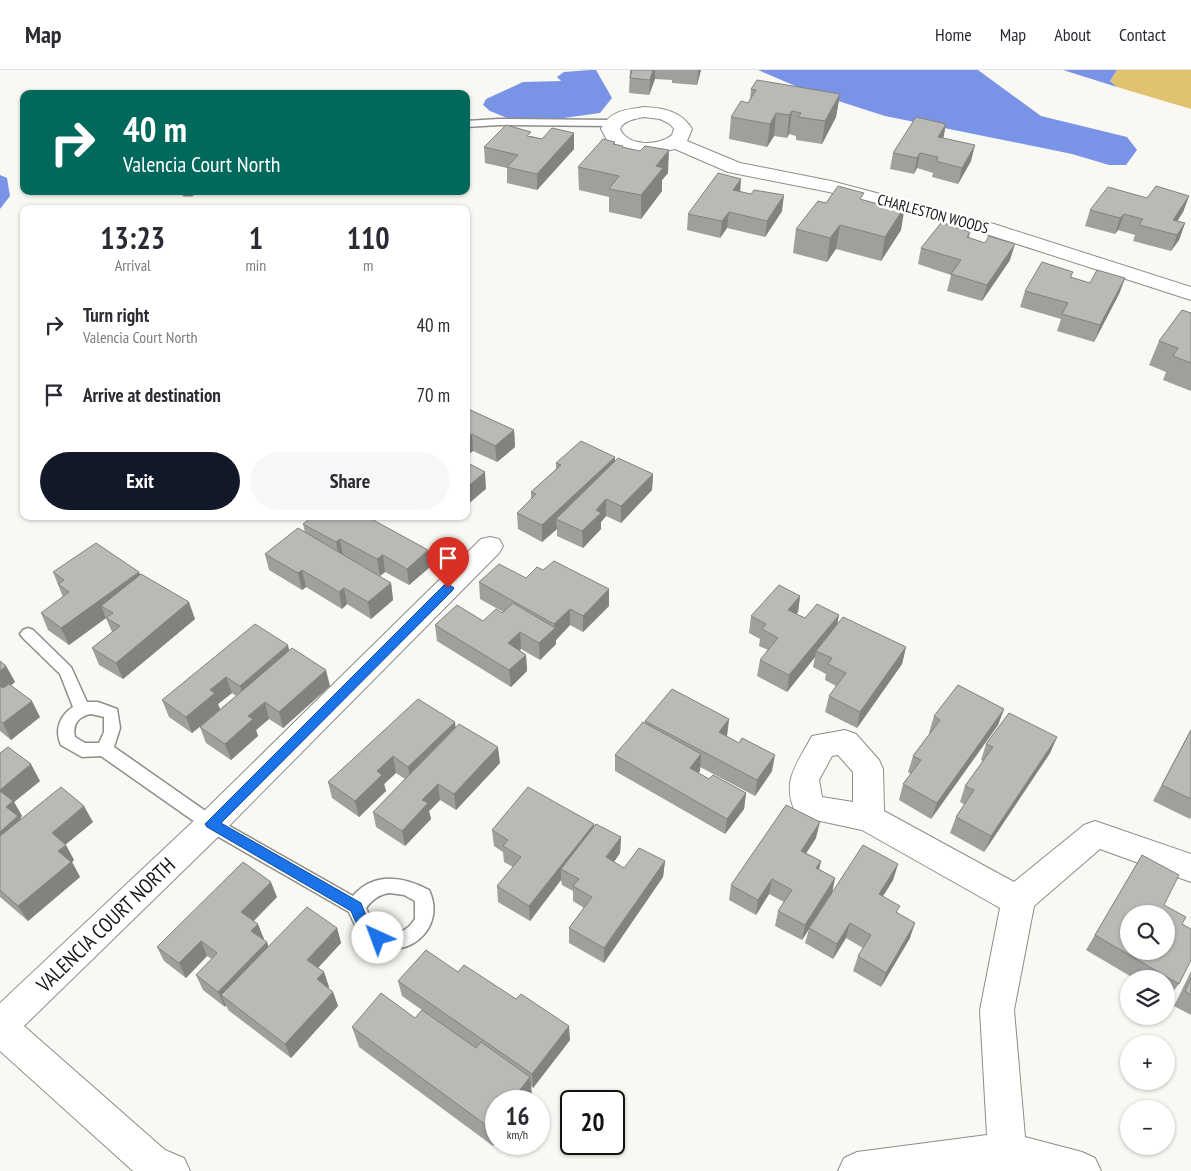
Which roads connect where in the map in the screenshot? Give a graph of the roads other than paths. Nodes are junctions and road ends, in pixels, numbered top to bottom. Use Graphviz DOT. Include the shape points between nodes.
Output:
graph roads {
  1 [pos="612,123"];
  2 [pos="470,124"];
  3 [pos="674,142"];
  4 [pos="1191,294"];
  5 [pos="490,546"];
  6 [pos="28,634"];
  7 [pos="82,709"];
  8 [pos="104,748"];
  9 [pos="868,818"];
  10 [pos="212,824"];
  11 [pos="1191,868"];
  12 [pos="1018,901"];
  13 [pos="356,907"];
  14 [pos="0,1027"];
  15 [pos="1007,1151"];
  16 [pos="171,1171"];
  17 [pos="857,1171"];
  18 [pos="1082,1171"];
  1 -- 2 [label="lane"];
  1 -- 3 [label="street" via="610,132 614,138 633,147 659,148"];
  1 -- 3 [label="street" via="633,113 666,115 674,118 684,129"];
  3 -- 4 [label="street, CHARLESTON WOODS" via="735,168 831,187 987,228"];
  5 -- 10 [label="street, VALENCIA COURT NORTH"];
  6 -- 7 [label="lane" via="66,671"];
  7 -- 8 [label="lane" via="105,708 111,713 112,737"];
  7 -- 8 [label="lane" via="66,727 68,740 82,750"];
  8 -- 10 [label="lane"];
  9 -- 12 [label="street"];
  10 -- 13 [label="lane"];
  10 -- 14 [label="street, VALENCIA COURT NORTH"];
  11 -- 12 [label="street" via="1095,834"];
  12 -- 15 [label="street" via="997,1010"];
  14 -- 16 [label="street" via="152,1163"];
  15 -- 17 [label="street"];
  15 -- 18 [label="street"];
}
